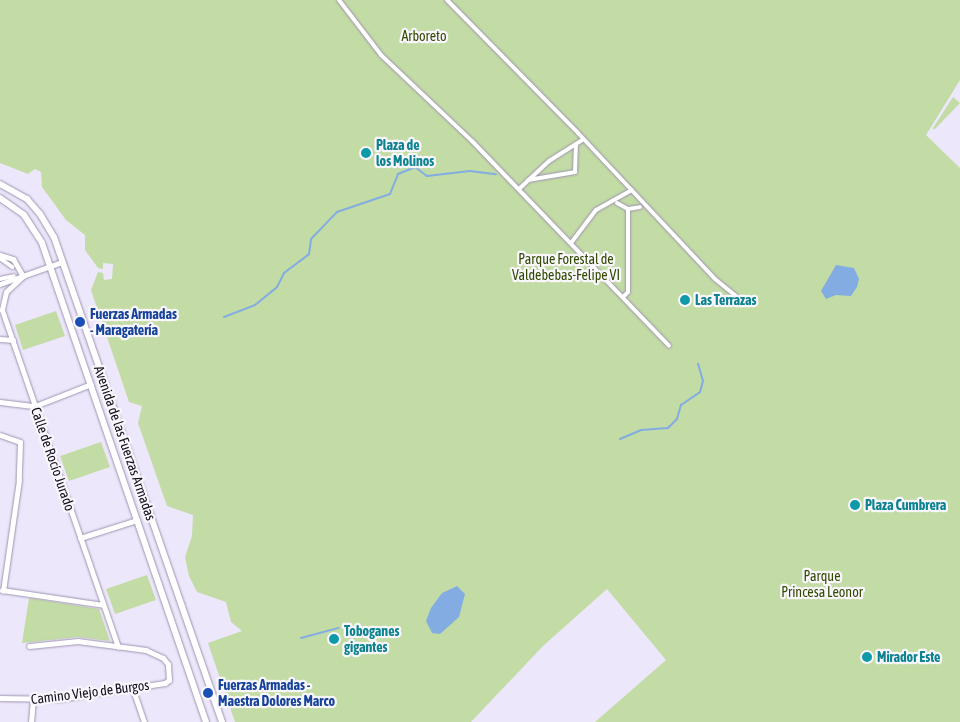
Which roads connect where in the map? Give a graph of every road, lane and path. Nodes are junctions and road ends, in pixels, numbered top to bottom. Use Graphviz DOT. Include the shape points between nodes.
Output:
graph roads {
  1 [pos="339,0"];
  2 [pos="447,0"];
  3 [pos="584,139"];
  4 [pos="576,144"];
  5 [pos="528,180"];
  6 [pos="0,184"];
  7 [pos="518,189"];
  8 [pos="632,190"];
  9 [pos="0,198"];
  10 [pos="617,203"];
  11 [pos="640,207"];
  12 [pos="628,209"];
  13 [pos="571,243"];
  14 [pos="1,257"];
  15 [pos="62,262"];
  16 [pos="50,267"];
  17 [pos="23,276"];
  18 [pos="0,279"];
  19 [pos="0,284"];
  20 [pos="736,296"];
  21 [pos="623,297"];
  22 [pos="0,339"];
  23 [pos="12,340"];
  24 [pos="669,346"];
  25 [pos="90,384"];
  26 [pos="0,402"];
  27 [pos="35,406"];
  28 [pos="0,435"];
  29 [pos="137,520"];
  30 [pos="80,538"];
  31 [pos="2,590"];
  32 [pos="103,604"];
  33 [pos="29,646"];
  34 [pos="118,647"];
  35 [pos="132,688"];
  36 [pos="0,698"];
  37 [pos="33,700"];
  38 [pos="31,722"];
  39 [pos="144,722"];
  40 [pos="206,722"];
  41 [pos="222,722"];
  1 -- 7 [label="street" via="381,54"];
  2 -- 3 [label="street"];
  3 -- 4 [label="street"];
  3 -- 8 [label="street"];
  4 -- 5 [label="street"];
  4 -- 5 [label="street" via="575,172"];
  5 -- 7 [label="street"];
  6 -- 15 [label="street, Avenida de las Fuerzas Armadas" via="22,195 40,214"];
  7 -- 13 [label="street"];
  8 -- 13 [label="street" via="596,210"];
  8 -- 20 [label="street" via="715,279"];
  9 -- 16 [label="street, Avenida de las Fuerzas Armadas" via="29,220"];
  10 -- 12 [label="street"];
  11 -- 12 [label="street"];
  12 -- 21 [label="street" via="628,292"];
  13 -- 21 [label="street"];
  14 -- 17 [label="street" via="13,259"];
  14 -- 18 [label="street" via="14,266 14,275"];
  15 -- 16 [label="street"];
  15 -- 41 [label="street, Avenida de las Fuerzas Armadas"];
  16 -- 17 [label="street"];
  16 -- 25 [label="street, Avenida de las Fuerzas Armadas"];
  17 -- 19 [label="street"];
  17 -- 23 [label="street, Calle de Rocío Jurado" via="9,288 2,304"];
  21 -- 24 [label="street"];
  22 -- 23 [label="street"];
  23 -- 27 [label="street, Calle de Rocío Jurado"];
  25 -- 27 [label="street" via="87,388"];
  25 -- 29 [label="street, Avenida de las Fuerzas Armadas"];
  26 -- 27 [label="street"];
  27 -- 30 [label="street, Calle de Rocío Jurado"];
  28 -- 31 [label="street" via="20,442 19,480"];
  29 -- 30 [label="street"];
  29 -- 40 [label="street, Avenida de las Fuerzas Armadas"];
  30 -- 32 [label="street, Calle de Rocío Jurado"];
  31 -- 32 [label="street"];
  32 -- 34 [label="street, Calle de Rocío Jurado"];
  33 -- 34 [label="street" via="78,641"];
  34 -- 35 [label="street, Camino Viejo de Burgos" via="157,654 168,664 170,673 165,683"];
  35 -- 37 [label="street, Camino Viejo de Burgos"];
  35 -- 39 [label="street"];
  36 -- 37 [label="street, Camino Viejo de Burgos"];
  37 -- 38 [label="street"];
}
